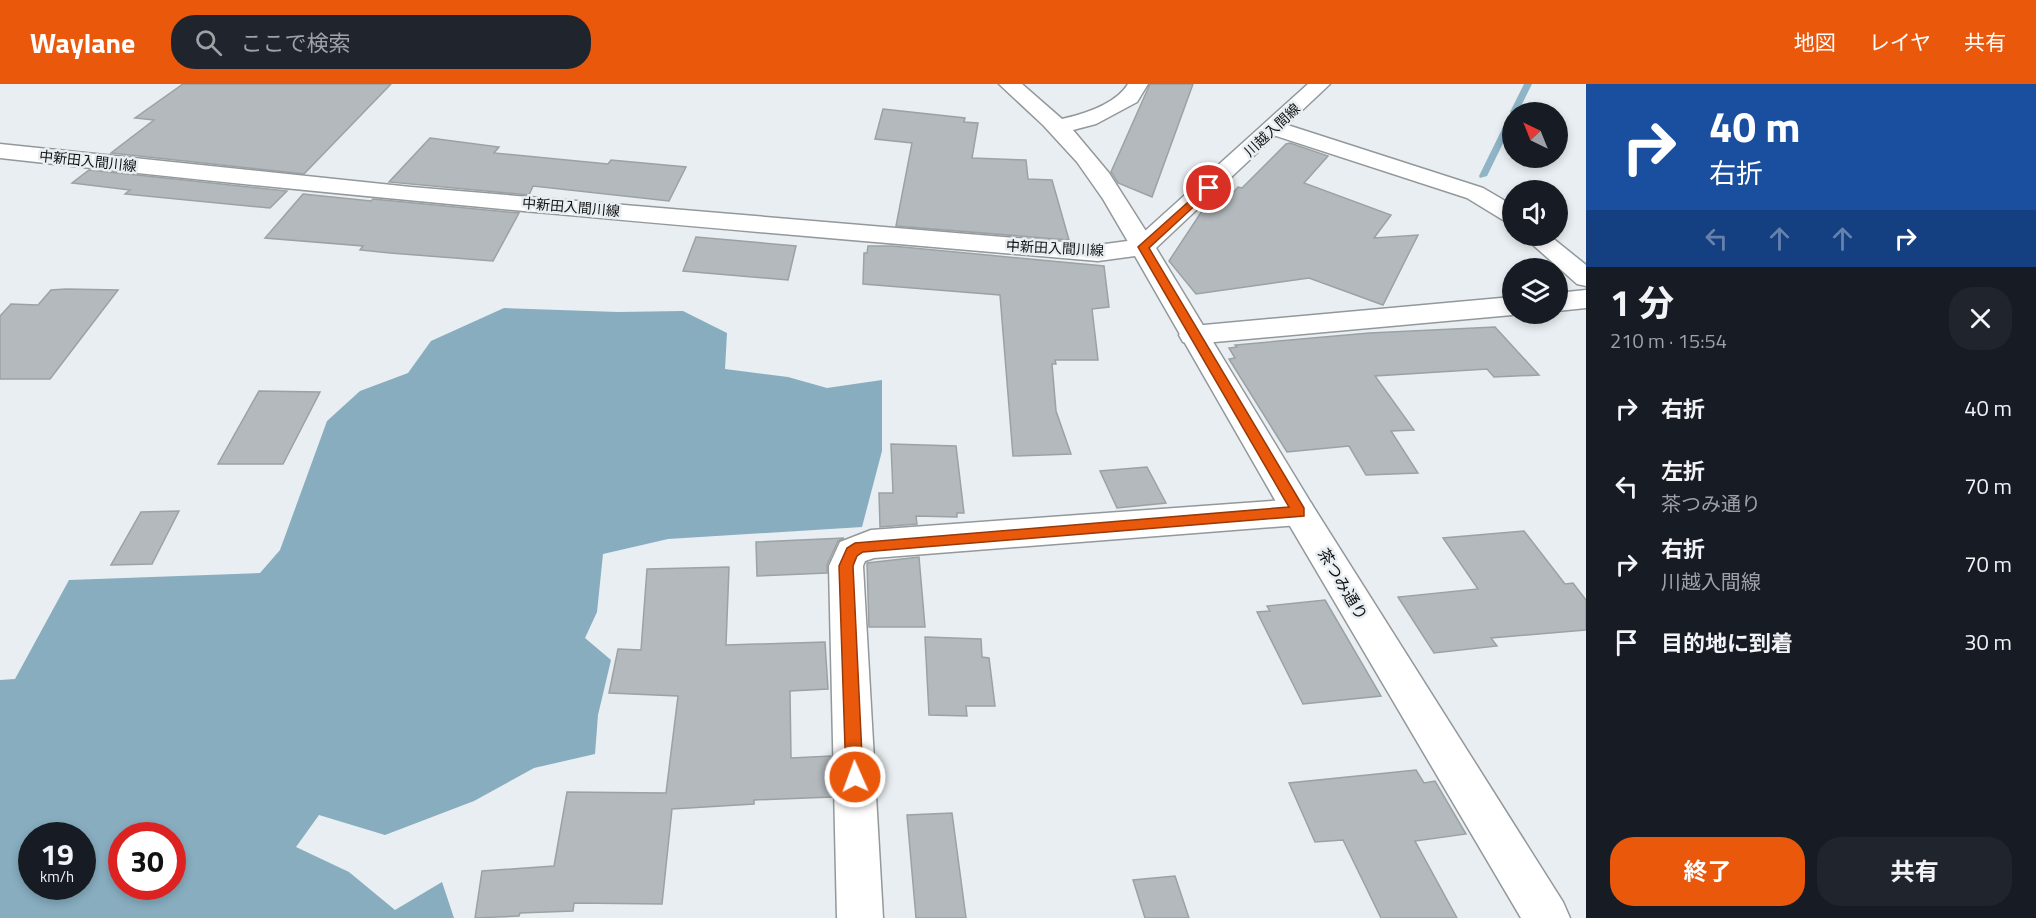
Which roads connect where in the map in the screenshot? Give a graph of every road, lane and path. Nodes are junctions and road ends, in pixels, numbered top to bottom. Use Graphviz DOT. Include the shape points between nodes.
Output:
graph roads {
  1 [pos="1009,84"];
  2 [pos="1138,84"];
  3 [pos="1313,85"];
  4 [pos="1059,127"];
  5 [pos="1275,128"];
  6 [pos="0,151"];
  7 [pos="1502,208"];
  8 [pos="1547,246"];
  9 [pos="1143,247"];
  10 [pos="1586,278"];
  11 [pos="1586,299"];
  12 [pos="1568,301"];
  13 [pos="1502,307"];
  14 [pos="1193,335"];
  15 [pos="1299,512"];
  16 [pos="860,918"];
  17 [pos="1547,918"];
  1 -- 4 [label="main road, 茶つみ通り"];
  2 -- 4 [label="main road" via="1130,98 1088,119"];
  3 -- 5 [label="main road, 川越入間線"];
  4 -- 9 [label="main road, 茶つみ通り" via="1081,150 1123,208"];
  5 -- 7 [label="main road" via="1475,193"];
  5 -- 9 [label="main road, 川越入間線"];
  6 -- 9 [label="main road, 中新田入間川線" via="266,180 800,228 1098,252"];
  8 -- 10 [label="main road"];
  9 -- 14 [label="main road, 茶つみ通り"];
  11 -- 12 [label="main road"];
  13 -- 14 [label="main road"];
  14 -- 15 [label="main road, 茶つみ通り"];
  15 -- 16 [label="main road" via="871,544 852,552 846,566"];
  15 -- 17 [label="main road, 茶つみ通り"];
}
